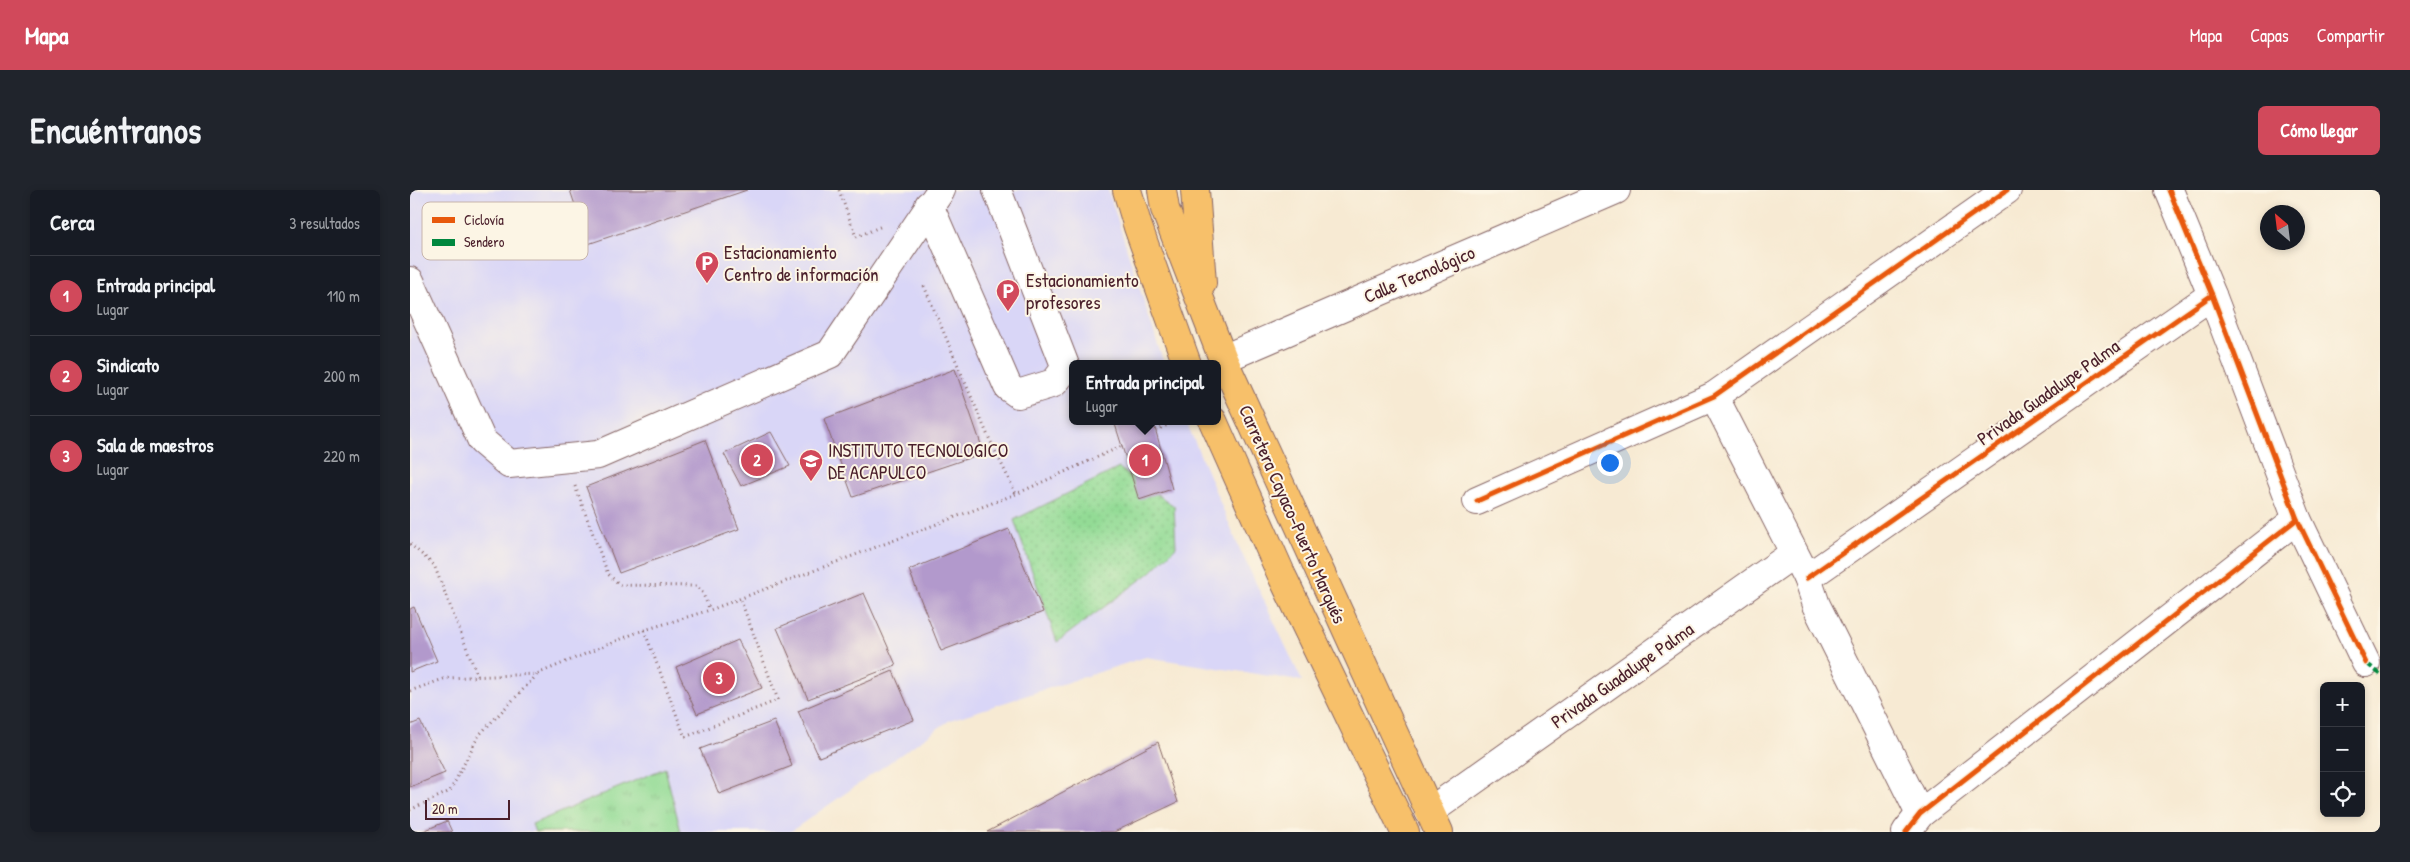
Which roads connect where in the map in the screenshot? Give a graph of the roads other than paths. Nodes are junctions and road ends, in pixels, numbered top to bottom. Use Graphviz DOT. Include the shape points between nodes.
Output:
graph roads {
  1 [pos="997,190"];
  2 [pos="1127,190"];
  3 [pos="1162,190"];
  4 [pos="1195,190"];
  5 [pos="1616,190"];
  6 [pos="2007,190"];
  7 [pos="2169,190"];
  8 [pos="935,197"];
  9 [pos="410,281"];
  10 [pos="2212,295"];
  11 [pos="1204,309"];
  12 [pos="1223,359"];
  13 [pos="1186,360"];
  14 [pos="1714,396"];
  15 [pos="1214,425"];
  16 [pos="1477,501"];
  17 [pos="2297,519"];
  18 [pos="1793,554"];
  19 [pos="1807,578"];
  20 [pos="2366,663"];
  21 [pos="1434,822"];
  22 [pos="1913,823"];
  23 [pos="1406,832"];
  1 -- 8 [label="street" via="1066,368 1054,383 1018,394 1008,388"];
  2 -- 13 [label="main road"];
  3 -- 11 [label="main road, Carretera Cayaco-Puerto Marqués" via="1164,209"];
  4 -- 11 [label="main road"];
  5 -- 12 [label="street, Calle Tecnológico"];
  6 -- 14 [label="street"];
  7 -- 10 [label="street"];
  8 -- 9 [label="street" via="830,354 598,455 509,464 482,441"];
  10 -- 17 [label="street"];
  10 -- 19 [label="street, Privada Guadalupe Palma"];
  11 -- 12 [label="main road, Carretera Cayaco-Puerto Marqués"];
  12 -- 21 [label="main road, Carretera Cayaco-Puerto Marqués"];
  14 -- 16 [label="street"];
  14 -- 18 [label="street"];
  15 -- 23 [label="main road, Carretera Cayaco-Puerto Marqués" via="1283,578"];
  17 -- 20 [label="street"];
  17 -- 22 [label="street"];
  18 -- 19 [label="street"];
  18 -- 21 [label="street, Privada Guadalupe Palma"];
  19 -- 22 [label="street"];
}
